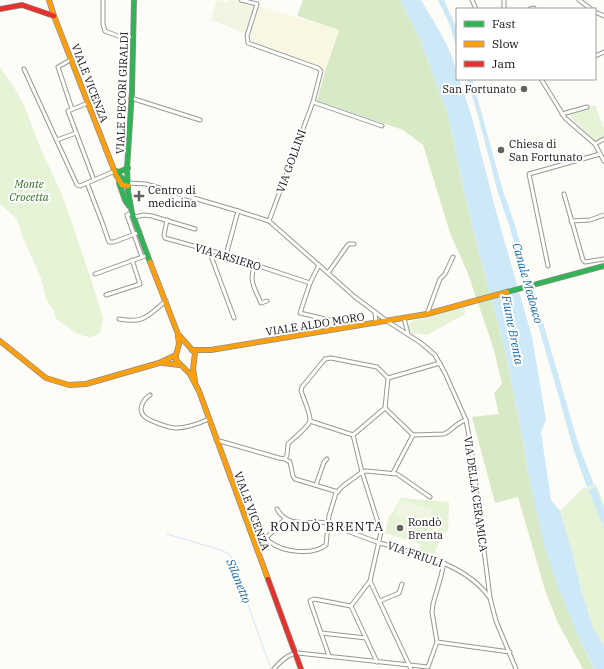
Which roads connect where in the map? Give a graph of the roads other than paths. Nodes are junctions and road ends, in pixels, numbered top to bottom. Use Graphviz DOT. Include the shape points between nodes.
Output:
graph roads {
  1 [pos="19,0"];
  2 [pos="49,0"];
  3 [pos="103,0"];
  4 [pos="134,0"];
  5 [pos="241,0"];
  6 [pos="257,0"];
  7 [pos="579,0"];
  8 [pos="587,0"];
  9 [pos="257,4"];
  10 [pos="585,4"];
  11 [pos="22,5"];
  12 [pos="12,6"];
  13 [pos="590,8"];
  14 [pos="0,9"];
  15 [pos="54,16"];
  16 [pos="133,37"];
  17 [pos="72,59"];
  18 [pos="24,69"];
  19 [pos="542,80"];
  20 [pos="131,98"];
  21 [pos="312,102"];
  22 [pos="88,103"];
  23 [pos="587,107"];
  24 [pos="72,109"];
  25 [pos="562,114"];
  26 [pos="200,120"];
  27 [pos="382,126"];
  28 [pos="76,133"];
  29 [pos="604,139"];
  30 [pos="57,140"];
  31 [pos="595,144"];
  32 [pos="600,154"];
  33 [pos="604,161"];
  34 [pos="128,168"];
  35 [pos="115,171"];
  36 [pos="94,180"];
  37 [pos="118,180"];
  38 [pos="87,183"];
  39 [pos="128,185"];
  40 [pos="564,194"];
  41 [pos="130,207"];
  42 [pos="238,211"];
  43 [pos="133,215"];
  44 [pos="604,215"];
  45 [pos="167,220"];
  46 [pos="269,221"];
  47 [pos="571,221"];
  48 [pos="195,229"];
  49 [pos="140,232"];
  50 [pos="134,234"];
  51 [pos="354,244"];
  52 [pos="212,251"];
  53 [pos="148,255"];
  54 [pos="226,255"];
  55 [pos="142,257"];
  56 [pos="453,257"];
  57 [pos="604,259"];
  58 [pos="132,260"];
  59 [pos="319,264"];
  60 [pos="255,265"];
  61 [pos="548,266"];
  62 [pos="604,266"];
  63 [pos="328,272"];
  64 [pos="95,274"];
  65 [pos="310,283"];
  66 [pos="106,295"];
  67 [pos="166,301"];
  68 [pos="267,301"];
  69 [pos="374,310"];
  70 [pos="427,314"];
  71 [pos="234,318"];
  72 [pos="404,318"];
  73 [pos="119,319"];
  74 [pos="334,321"];
  75 [pos="387,321"];
  76 [pos="376,323"];
  77 [pos="178,334"];
  78 [pos="409,335"];
  79 [pos="0,341"];
  80 [pos="191,349"];
  81 [pos="206,350"];
  82 [pos="177,353"];
  83 [pos="195,361"];
  84 [pos="160,363"];
  85 [pos="440,364"];
  86 [pos="181,366"];
  87 [pos="388,378"];
  88 [pos="195,381"];
  89 [pos="150,395"];
  90 [pos="385,408"];
  91 [pos="209,419"];
  92 [pos="466,420"];
  93 [pos="310,421"];
  94 [pos="353,435"];
  95 [pos="414,436"];
  96 [pos="216,440"];
  97 [pos="285,459"];
  98 [pos="327,459"];
  99 [pos="362,472"];
  100 [pos="393,473"];
  101 [pos="316,485"];
  102 [pos="338,492"];
  103 [pos="430,497"];
  104 [pos="277,509"];
  105 [pos="245,516"];
  106 [pos="285,519"];
  107 [pos="328,523"];
  108 [pos="266,538"];
  109 [pos="379,542"];
  110 [pos="444,563"];
  111 [pos="370,580"];
  112 [pos="402,584"];
  113 [pos="490,598"];
  114 [pos="380,601"];
  115 [pos="351,606"];
  116 [pos="321,633"];
  117 [pos="366,638"];
  118 [pos="437,642"];
  119 [pos="510,652"];
  120 [pos="295,653"];
  121 [pos="329,656"];
  122 [pos="377,662"];
  123 [pos="410,667"];
  124 [pos="274,669"];
  125 [pos="301,669"];
  126 [pos="516,669"];
  1 -- 11 [label="main road"];
  1 -- 12 [label="main road"];
  2 -- 15 [label="main road, VIALE VICENZA"];
  3 -- 16 [label="street" via="104,30 118,36"];
  4 -- 16 [label="main road, VIALE PECORI GIRALDI"];
  5 -- 9 [label="street"];
  6 -- 9 [label="street"];
  7 -- 10 [label="street"];
  8 -- 10 [label="street"];
  9 -- 21 [label="street, VIA GOLLINI" via="247,36 248,42 318,68 321,74"];
  10 -- 13 [label="street"];
  11 -- 12 [label="main road"];
  11 -- 15 [label="main road"];
  12 -- 14 [label="main road"];
  15 -- 17 [label="main road, VIALE VICENZA"];
  16 -- 20 [label="main road, VIALE PECORI GIRALDI"];
  17 -- 22 [label="main road, VIALE VICENZA"];
  17 -- 24 [label="street" via="58,67"];
  18 -- 30 [label="street"];
  19 -- 25 [label="street"];
  20 -- 26 [label="street"];
  20 -- 34 [label="main road, VIALE PECORI GIRALDI"];
  21 -- 27 [label="street"];
  21 -- 46 [label="street, VIA GOLLINI"];
  22 -- 24 [label="street"];
  22 -- 35 [label="main road, VIALE VICENZA"];
  23 -- 25 [label="street"];
  24 -- 28 [label="street" via="68,111"];
  25 -- 31 [label="street"];
  28 -- 30 [label="street"];
  28 -- 36 [label="street"];
  29 -- 31 [label="street"];
  30 -- 38 [label="street" via="77,185"];
  31 -- 32 [label="street"];
  32 -- 33 [label="street"];
  32 -- 61 [label="street" via="529,174"];
  34 -- 35 [label="main road"];
  34 -- 39 [label="main road, VIALE PECORI GIRALDI"];
  35 -- 36 [label="street"];
  35 -- 37 [label="main road, VIALE VICENZA"];
  35 -- 39 [label="main road"];
  36 -- 38 [label="street"];
  37 -- 39 [label="main road" via="122,185"];
  37 -- 41 [label="main road, VIALE VICENZA"];
  38 -- 50 [label="street" via="108,242"];
  39 -- 41 [label="main road, VIALE VICENZA"];
  39 -- 42 [label="street" via="146,184"];
  40 -- 47 [label="street"];
  41 -- 43 [label="main road, VIALE VICENZA"];
  42 -- 46 [label="street"];
  42 -- 54 [label="street"];
  43 -- 45 [label="street"];
  43 -- 49 [label="main road, VIALE VICENZA"];
  43 -- 50 [label="street" via="127,215"];
  44 -- 47 [label="street" via="590,220"];
  45 -- 48 [label="street"];
  45 -- 52 [label="street, VIA ARSIERO" via="165,238"];
  46 -- 59 [label="street, VIA DELLA CERAMICA"];
  47 -- 57 [label="street" via="583,260 588,262"];
  49 -- 50 [label="street"];
  49 -- 53 [label="main road, VIALE VICENZA"];
  50 -- 55 [label="street"];
  51 -- 63 [label="street" via="347,246"];
  52 -- 54 [label="street, VIA ARSIERO"];
  52 -- 71 [label="street" via="211,256"];
  53 -- 55 [label="street"];
  53 -- 67 [label="main road, VIALE VICENZA"];
  54 -- 60 [label="street, VIA ARSIERO"];
  55 -- 58 [label="street"];
  56 -- 70 [label="street" via="445,274 440,278"];
  58 -- 64 [label="street"];
  58 -- 66 [label="street" via="140,284"];
  59 -- 63 [label="street, VIA DELLA CERAMICA"];
  59 -- 65 [label="street"];
  60 -- 65 [label="street, VIA ARSIERO"];
  60 -- 68 [label="street" via="251,278 261,304"];
  62 -- 70 [label="main road, VIALE ALDO MORO"];
  63 -- 69 [label="street, VIA DELLA CERAMICA" via="350,293"];
  65 -- 74 [label="street" via="300,313"];
  67 -- 73 [label="street" via="144,319"];
  67 -- 77 [label="main road, VIALE VICENZA"];
  69 -- 75 [label="street, VIA DELLA CERAMICA"];
  69 -- 76 [label="street"];
  70 -- 72 [label="main road, VIALE ALDO MORO"];
  72 -- 75 [label="main road, VIALE ALDO MORO"];
  72 -- 78 [label="street"];
  75 -- 76 [label="main road, VIALE ALDO MORO"];
  75 -- 78 [label="street, VIA DELLA CERAMICA"];
  76 -- 81 [label="main road, VIALE ALDO MORO"];
  77 -- 80 [label="main road, VIALE VICENZA"];
  77 -- 82 [label="main road, VIALE VICENZA"];
  78 -- 85 [label="street, VIA DELLA CERAMICA" via="427,347"];
  79 -- 84 [label="main road" via="46,378 69,384 86,384"];
  80 -- 81 [label="main road, VIALE ALDO MORO"];
  80 -- 82 [label="main road" via="183,347"];
  80 -- 83 [label="main road, VIALE VICENZA" via="195,354"];
  81 -- 83 [label="main road"];
  82 -- 84 [label="main road"];
  82 -- 86 [label="main road, VIALE VICENZA" via="176,360"];
  83 -- 86 [label="main road" via="189,367"];
  83 -- 88 [label="main road, VIALE VICENZA"];
  84 -- 86 [label="main road"];
  85 -- 87 [label="street"];
  85 -- 92 [label="street, VIA DELLA CERAMICA"];
  86 -- 88 [label="main road, VIALE VICENZA"];
  87 -- 90 [label="street"];
  87 -- 93 [label="street" via="377,367 325,359 301,391"];
  88 -- 91 [label="main road, VIALE VICENZA"];
  89 -- 91 [label="street" via="142,403 141,411 144,416 166,426 187,427"];
  90 -- 94 [label="street"];
  90 -- 95 [label="street"];
  91 -- 96 [label="main road, VIALE VICENZA"];
  92 -- 95 [label="street" via="444,434"];
  92 -- 113 [label="street, VIA DELLA CERAMICA"];
  93 -- 94 [label="street"];
  93 -- 97 [label="street" via="288,444"];
  94 -- 99 [label="street"];
  95 -- 100 [label="street"];
  96 -- 97 [label="street"];
  96 -- 105 [label="main road, VIALE VICENZA"];
  97 -- 101 [label="street" via="290,462 295,479"];
  98 -- 101 [label="street"];
  99 -- 100 [label="street"];
  99 -- 102 [label="street"];
  99 -- 109 [label="street" via="380,532"];
  100 -- 103 [label="street"];
  101 -- 102 [label="street"];
  102 -- 107 [label="street" via="328,516"];
  104 -- 106 [label="street"];
  105 -- 108 [label="street" via="252,517"];
  105 -- 120 [label="main road, VIALE VICENZA"];
  106 -- 107 [label="street, VIA FRIULI"];
  106 -- 108 [label="street"];
  107 -- 108 [label="street" via="326,545 320,549 304,552 285,550 270,543"];
  107 -- 109 [label="street, VIA FRIULI"];
  109 -- 110 [label="street, VIA FRIULI"];
  109 -- 111 [label="street"];
  110 -- 113 [label="street, VIA FRIULI" via="470,578"];
  110 -- 118 [label="street" via="432,612"];
  111 -- 114 [label="street"];
  111 -- 115 [label="street"];
  112 -- 114 [label="street" via="398,593"];
  113 -- 119 [label="street, VIA DELLA CERAMICA" via="496,621"];
  114 -- 123 [label="street"];
  115 -- 116 [label="street" via="311,600"];
  115 -- 117 [label="street"];
  116 -- 117 [label="street"];
  116 -- 121 [label="street"];
  117 -- 122 [label="street"];
  118 -- 119 [label="street"];
  118 -- 123 [label="street" via="428,667"];
  119 -- 126 [label="street, VIA DELLA CERAMICA"];
  120 -- 121 [label="street"];
  120 -- 124 [label="street"];
  120 -- 125 [label="main road, VIALE VICENZA"];
  121 -- 122 [label="street"];
  122 -- 123 [label="street"];
}
